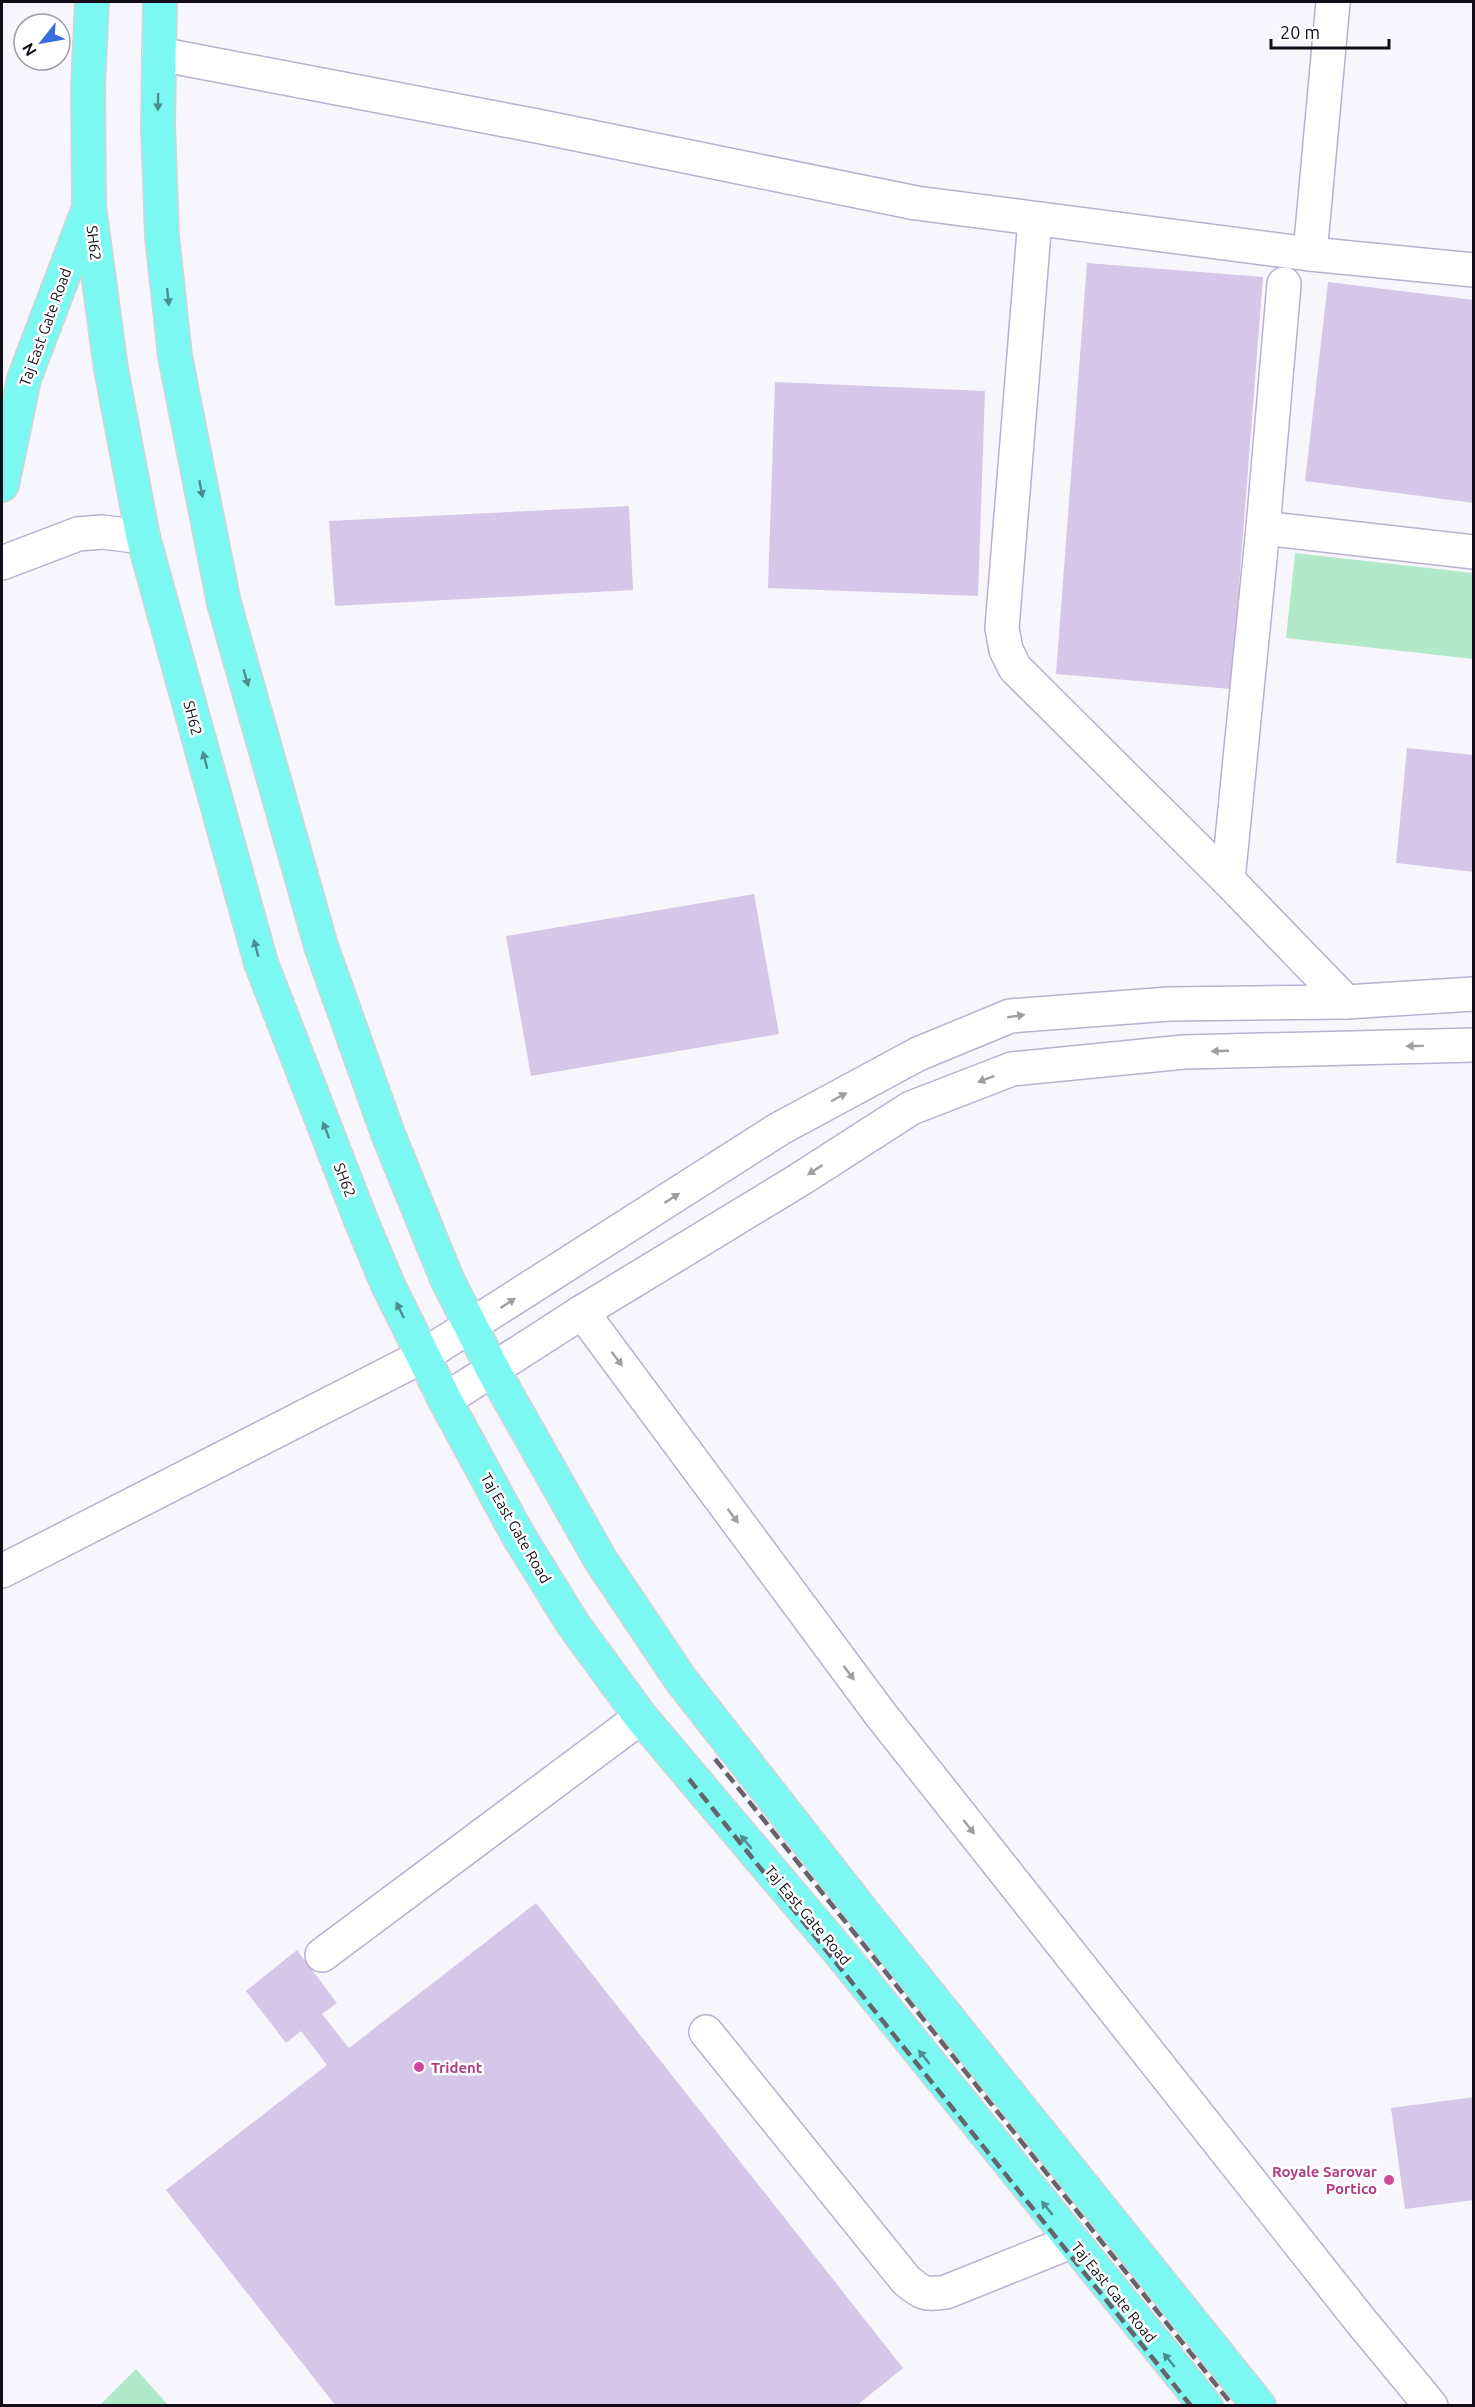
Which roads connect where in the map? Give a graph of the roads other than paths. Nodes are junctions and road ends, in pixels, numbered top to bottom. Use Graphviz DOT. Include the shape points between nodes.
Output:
graph roads {
  1 [pos="92,2"];
  2 [pos="160,2"];
  3 [pos="1333,2"];
  4 [pos="159,54"];
  5 [pos="89,206"];
  6 [pos="1035,219"];
  7 [pos="1310,254"];
  8 [pos="1473,270"];
  9 [pos="1284,284"];
  10 [pos="2,485"];
  11 [pos="1263,528"];
  12 [pos="143,537"];
  13 [pos="1473,552"];
  14 [pos="2,563"];
  15 [pos="1228,880"];
  16 [pos="1473,994"];
  17 [pos="1346,1002"];
  18 [pos="1473,1045"];
  19 [pos="582,1312"];
  20 [pos="470,1327"];
  21 [pos="423,1356"];
  22 [pos="493,1370"];
  23 [pos="445,1400"];
  24 [pos="2,1571"];
  25 [pos="641,1717"];
  26 [pos="322,1955"];
  27 [pos="706,2032"];
  28 [pos="1073,2241"];
  29 [pos="1206,2406"];
  30 [pos="1259,2406"];
  31 [pos="1431,2406"];
  1 -- 5 [label="main road, SH62 / SH62"];
  2 -- 4 [label="main road"];
  3 -- 7 [label="street"];
  4 -- 6 [label="street" via="916,203"];
  4 -- 20 [label="main road, one-way" via="162,236 175,356 224,603 321,946 425,1228"];
  5 -- 10 [label="main road, Taj East Gate Road" via="24,379"];
  5 -- 12 [label="main road, SH62 / SH62" via="111,369"];
  6 -- 7 [label="street"];
  6 -- 15 [label="street" via="1002,628 1006,650 1015,668"];
  7 -- 8 [label="street"];
  9 -- 11 [label="street"];
  11 -- 13 [label="street"];
  11 -- 15 [label="street"];
  12 -- 14 [label="street" via="102,532 78,534"];
  21 -- 12 [label="main road, SH62 / SH62, one-way" via="362,1223 261,963"];
  15 -- 17 [label="street"];
  16 -- 17 [label="street"];
  20 -- 17 [label="street, one-way" via="779,1129 918,1054 1011,1016 1169,1004"];
  18 -- 19 [label="street, one-way" via="1184,1052 1012,1069 911,1108"];
  19 -- 22 [label="street"];
  19 -- 31 [label="street, one-way" via="881,1715"];
  20 -- 21 [label="street"];
  20 -- 22 [label="main road"];
  21 -- 23 [label="main road, SH62 / SH62"];
  21 -- 24 [label="street"];
  22 -- 23 [label="street"];
  22 -- 30 [label="main road" via="600,1559 681,1680"];
  23 -- 25 [label="main road, Taj East Gate Road / SH62" via="560,1605"];
  25 -- 26 [label="street"];
  28 -- 25 [label="main road, Taj East Gate Road / SH62, one-way" via="836,1947"];
  27 -- 28 [label="street" via="916,2289 928,2295 946,2292"];
  29 -- 28 [label="main road, Taj East Gate Road / SH62, one-way"];
}
